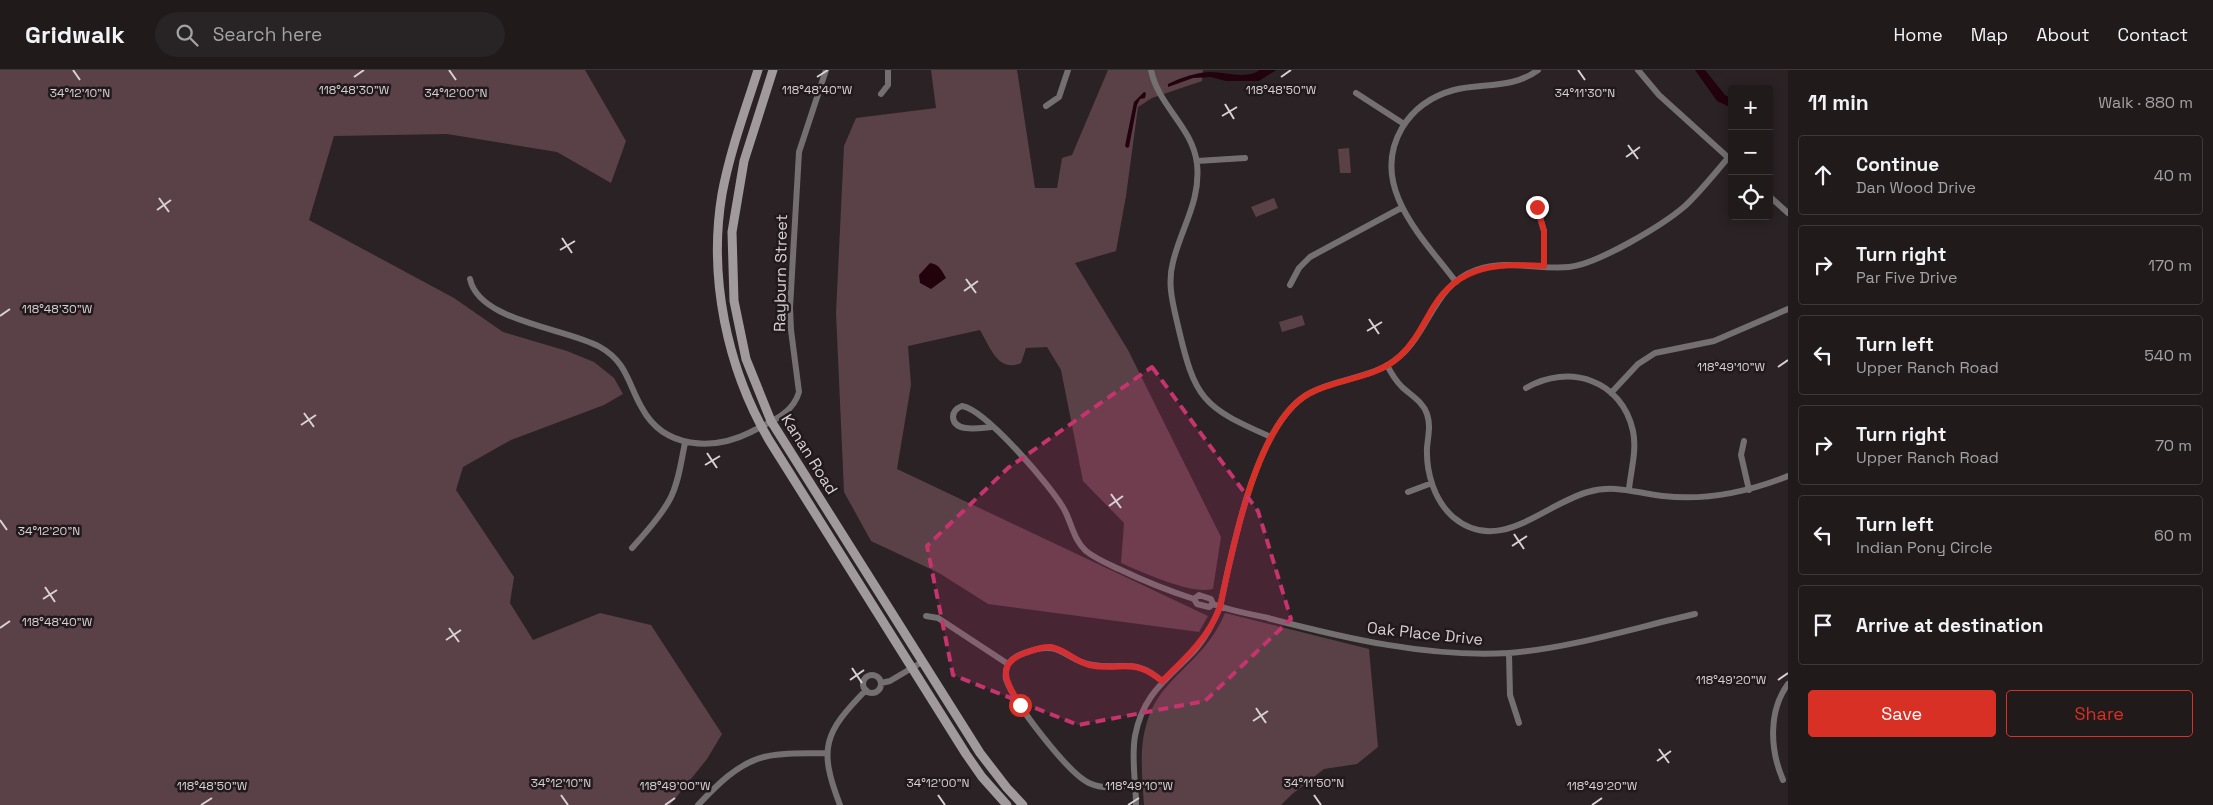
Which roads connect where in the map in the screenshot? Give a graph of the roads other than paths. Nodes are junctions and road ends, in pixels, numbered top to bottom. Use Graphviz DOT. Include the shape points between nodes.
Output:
graph roads {
  1 [pos="758,70"];
  2 [pos="773,70"];
  3 [pos="826,70"];
  4 [pos="888,70"];
  5 [pos="1068,70"];
  6 [pos="1151,70"];
  7 [pos="1538,70"];
  8 [pos="1638,70"];
  9 [pos="1356,93"];
  10 [pos="881,94"];
  11 [pos="1046,106"];
  12 [pos="1404,124"];
  13 [pos="1245,158"];
  14 [pos="1728,158"];
  15 [pos="1197,161"];
  16 [pos="1728,162"];
  17 [pos="1773,200"];
  18 [pos="1537,207"];
  19 [pos="1401,208"];
  20 [pos="1788,213"];
  21 [pos="1544,266"];
  22 [pos="470,279"];
  23 [pos="1456,282"];
  24 [pos="1290,285"];
  25 [pos="1788,309"];
  26 [pos="1387,365"];
  27 [pos="1526,388"];
  28 [pos="1611,393"];
  29 [pos="771,421"];
  30 [pos="761,426"];
  31 [pos="991,427"];
  32 [pos="1271,437"];
  33 [pos="1744,440"];
  34 [pos="685,443"];
  35 [pos="1788,476"];
  36 [pos="1432,483"];
  37 [pos="1629,489"];
  38 [pos="1749,490"];
  39 [pos="1408,492"];
  40 [pos="632,548"];
  41 [pos="1216,606"];
  42 [pos="1695,614"];
  43 [pos="926,616"];
  44 [pos="1509,653"];
  45 [pos="922,662"];
  46 [pos="1008,664"];
  47 [pos="912,668"];
  48 [pos="1162,681"];
  49 [pos="882,683"];
  50 [pos="1788,684"];
  51 [pos="866,690"];
  52 [pos="1519,723"];
  53 [pos="827,753"];
  54 [pos="1783,780"];
  55 [pos="1134,785"];
  56 [pos="698,805"];
  57 [pos="840,805"];
  58 [pos="1007,805"];
  59 [pos="1023,805"];
  60 [pos="1136,805"];
  1 -- 30 [label="main road, Kanan Road" via="722,195 718,257 722,303 733,356"];
  2 -- 29 [label="main road, Kanan Road" via="744,161 734,211 732,257 734,300 746,359"];
  3 -- 29 [label="street, Rayburn Street" via="802,140 797,165 790,308 799,392 790,409"];
  4 -- 10 [label="street" via="888,85"];
  5 -- 11 [label="street" via="1059,97"];
  6 -- 15 [label="street" via="1162,99 1188,135"];
  7 -- 12 [label="street" via="1511,83 1444,93 1421,106"];
  8 -- 14 [label="street" via="1654,90"];
  9 -- 12 [label="street"];
  12 -- 19 [label="street" via="1395,143 1391,164 1393,185"];
  13 -- 15 [label="street"];
  15 -- 32 [label="street" via="1196,196 1170,273 1171,295 1186,360 1195,384 1214,407 1232,420"];
  16 -- 21 [label="street" via="1676,214 1605,256 1581,265"];
  17 -- 20 [label="street"];
  18 -- 21 [label="street" via="1544,231"];
  19 -- 23 [label="street"];
  19 -- 24 [label="street" via="1310,257 1299,268"];
  21 -- 23 [label="street" via="1499,264 1473,271"];
  22 -- 34 [label="street, Rayburn Street" via="482,300 499,310 590,342 608,352 626,372 638,401 655,426"];
  23 -- 26 [label="street" via="1435,304 1411,346"];
  25 -- 28 [label="street" via="1714,341 1655,353 1638,364"];
  26 -- 32 [label="street" via="1309,393 1286,412"];
  26 -- 36 [label="street" via="1427,414 1430,429 1427,461"];
  27 -- 28 [label="street" via="1546,378 1568,375 1591,380"];
  28 -- 37 [label="street" via="1625,410 1633,431"];
  29 -- 30 [label="street, Rayburn Street"];
  29 -- 45 [label="main road, Kanan Road"];
  30 -- 34 [label="street, Rayburn Street" via="725,442"];
  30 -- 47 [label="main road, Kanan Road"];
  31 -- 31 [label="street, Oak Place Drive" via="967,407 957,408 953,414 956,426 961,428"];
  31 -- 41 [label="street, Oak Place Drive" via="1015,446 1058,500 1077,541 1085,550 1164,590 1194,598 1198,604"];
  32 -- 41 [label="street" via="1242,512"];
  33 -- 38 [label="street" via="1741,455"];
  34 -- 40 [label="street" via="670,498 661,515"];
  35 -- 38 [label="street"];
  36 -- 37 [label="street" via="1442,504 1454,518 1472,528 1491,531 1515,527 1588,492 1607,488"];
  36 -- 39 [label="street"];
  37 -- 38 [label="street" via="1684,497"];
  41 -- 44 [label="street, Oak Place Drive" via="1307,629 1390,645 1465,653"];
  41 -- 48 [label="street" via="1214,622 1196,648"];
  42 -- 44 [label="street, Oak Place Drive" via="1561,646"];
  43 -- 46 [label="street" via="938,618"];
  44 -- 52 [label="street" via="1510,695"];
  45 -- 47 [label="street"];
  45 -- 59 [label="main road, Kanan Road" via="984,759"];
  46 -- 48 [label="street" via="1016,656 1043,647 1064,651 1090,665 1141,667"];
  46 -- 55 [label="street" via="1006,678 1020,705 1078,775 1101,787"];
  47 -- 49 [label="street"];
  47 -- 58 [label="main road, Kanan Road" via="966,754"];
  48 -- 55 [label="street" via="1145,707 1137,728 1133,753"];
  49 -- 51 [label="street" via="875,693"];
  49 -- 51 [label="street" via="877,676 868,676 863,683"];
  50 -- 54 [label="street" via="1774,719 1775,763"];
  51 -- 53 [label="street" via="839,719"];
  53 -- 56 [label="street" via="767,756 756,760 724,778"];
  53 -- 57 [label="street"];
  55 -- 60 [label="street"];
}
